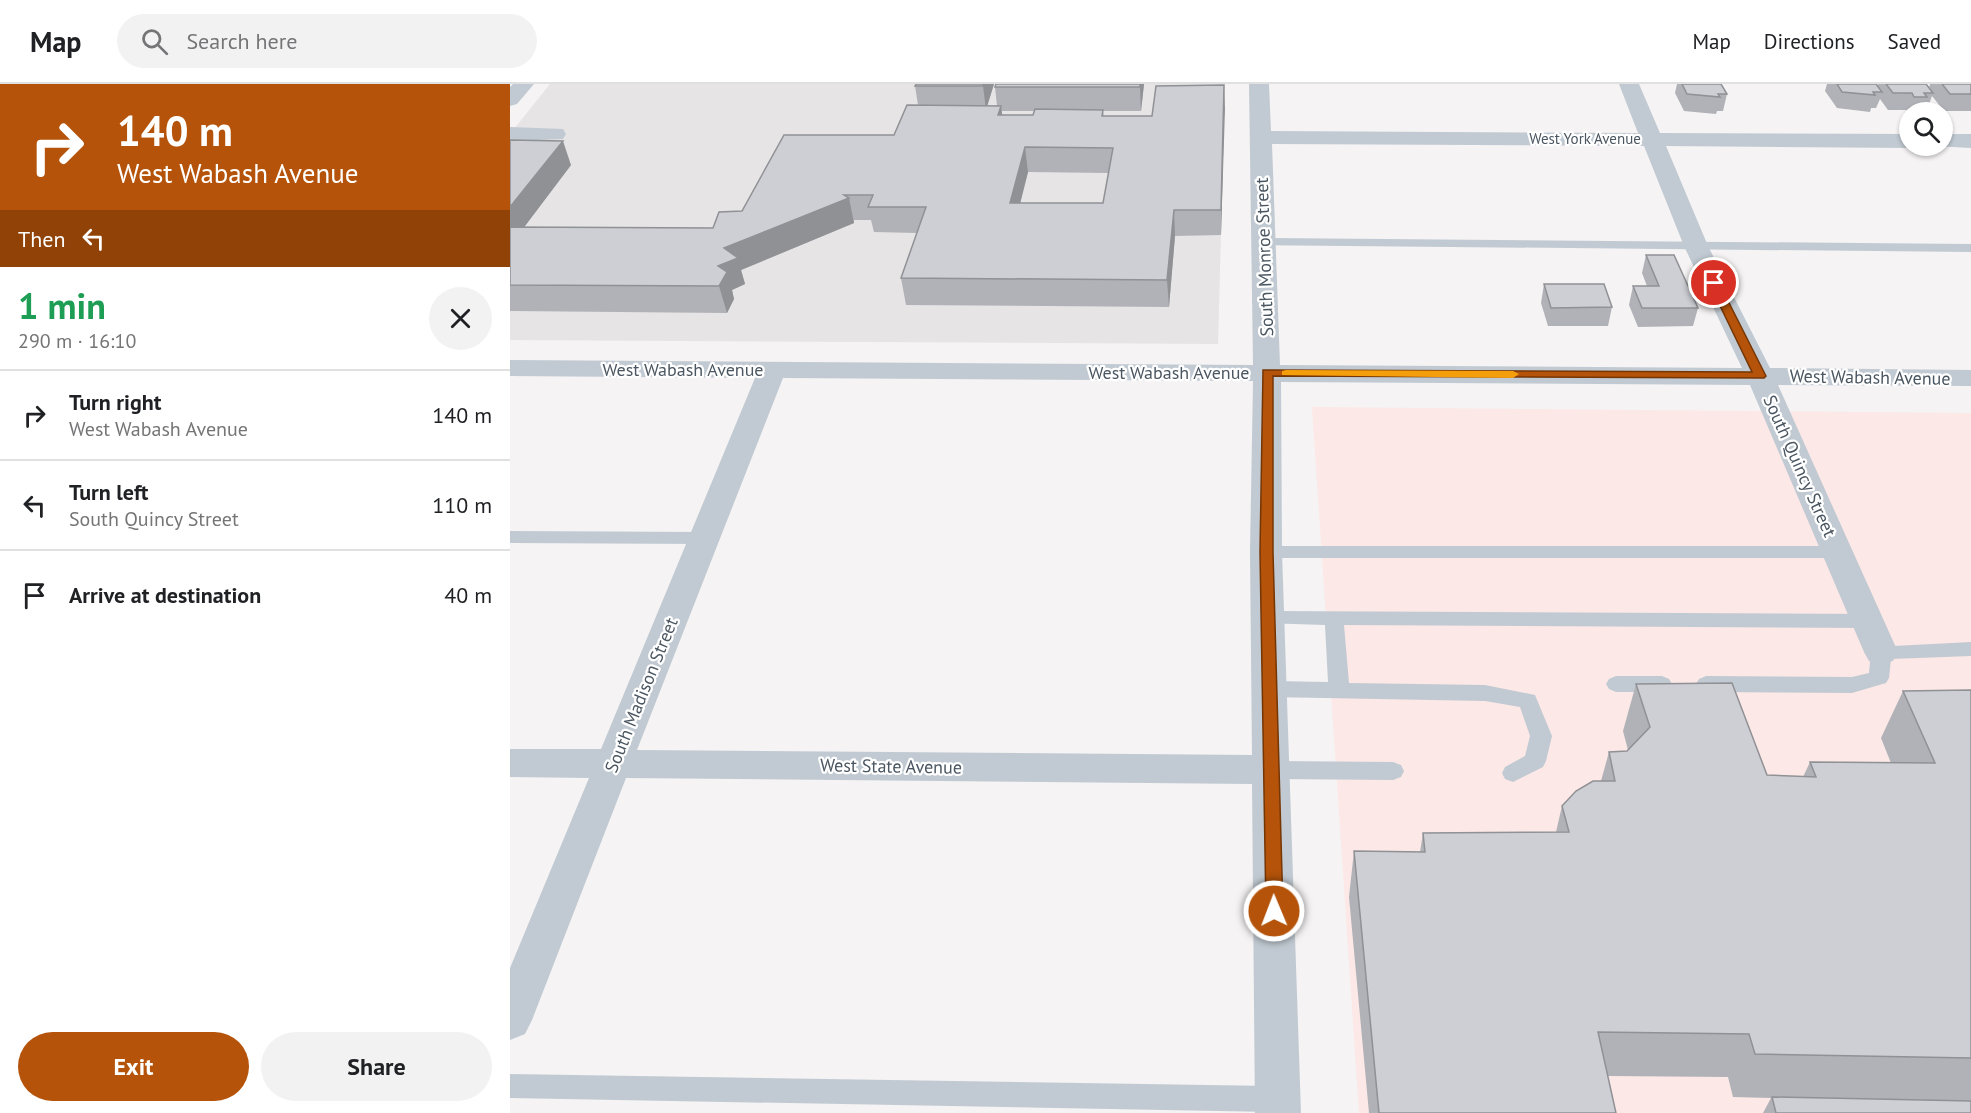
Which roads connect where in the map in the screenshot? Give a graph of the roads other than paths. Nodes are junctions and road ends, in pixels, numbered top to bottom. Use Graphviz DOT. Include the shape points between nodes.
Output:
graph roads {
  1 [pos="524,84"];
  2 [pos="1259,84"];
  3 [pos="1629,84"];
  4 [pos="510,100"];
  5 [pos="510,134"];
  6 [pos="555,134"];
  7 [pos="1261,137"];
  8 [pos="1652,138"];
  9 [pos="1899,141"];
  10 [pos="1953,141"];
  11 [pos="1971,141"];
  12 [pos="1262,242"];
  13 [pos="1696,246"];
  14 [pos="1971,248"];
  15 [pos="510,368"];
  16 [pos="772,369"];
  17 [pos="1267,373"];
  18 [pos="1760,376"];
  19 [pos="1971,378"];
  20 [pos="510,537"];
  21 [pos="704,538"];
  22 [pos="1266,552"];
  23 [pos="1838,552"];
  24 [pos="1268,618"];
  25 [pos="1334,618"];
  26 [pos="1868,621"];
  27 [pos="1971,649"];
  28 [pos="1881,652"];
  29 [pos="1616,684"];
  30 [pos="1270,689"];
  31 [pos="1339,690"];
  32 [pos="510,763"];
  33 [pos="613,764"];
  34 [pos="1272,770"];
  35 [pos="1392,771"];
  36 [pos="1514,773"];
  37 [pos="510,1020"];
  38 [pos="510,1086"];
  39 [pos="1278,1106"];
  1 -- 4 [label="street"];
  2 -- 7 [label="street, South Monroe Street"];
  3 -- 8 [label="street, South Quincy Street"];
  5 -- 6 [label="street"];
  7 -- 8 [label="street, West York Avenue"];
  7 -- 12 [label="street, South Monroe Street"];
  8 -- 9 [label="street, West York Avenue"];
  8 -- 13 [label="street, South Quincy Street"];
  10 -- 11 [label="street"];
  12 -- 13 [label="lane"];
  12 -- 17 [label="street, South Monroe Street"];
  13 -- 14 [label="lane"];
  13 -- 18 [label="street, South Quincy Street"];
  15 -- 16 [label="street, West Wabash Avenue"];
  16 -- 17 [label="street, West Wabash Avenue"];
  16 -- 21 [label="street, South Madison Street"];
  17 -- 18 [label="street, West Wabash Avenue"];
  17 -- 22 [label="street, South Monroe Street"];
  18 -- 19 [label="street, West Wabash Avenue"];
  18 -- 23 [label="street, South Quincy Street"];
  20 -- 21 [label="lane"];
  21 -- 33 [label="street, South Madison Street"];
  22 -- 23 [label="lane"];
  22 -- 24 [label="street, South Monroe Street"];
  23 -- 26 [label="street, South Quincy Street"];
  24 -- 25 [label="lane"];
  24 -- 30 [label="street, South Monroe Street"];
  25 -- 26 [label="lane"];
  25 -- 31 [label="lane"];
  26 -- 28 [label="street, South Quincy Street"];
  27 -- 28 [label="lane"];
  28 -- 29 [label="lane" via="1879,678 1852,685"];
  30 -- 31 [label="lane"];
  30 -- 34 [label="street, South Monroe Street"];
  31 -- 36 [label="lane" via="1485,693 1528,701 1541,736 1535,761"];
  32 -- 33 [label="street, West State Avenue"];
  33 -- 34 [label="street, West State Avenue"];
  33 -- 37 [label="street, South Madison Street"];
  34 -- 35 [label="lane"];
  34 -- 39 [label="street, South Monroe Street"];
  38 -- 39 [label="lane"];
}
